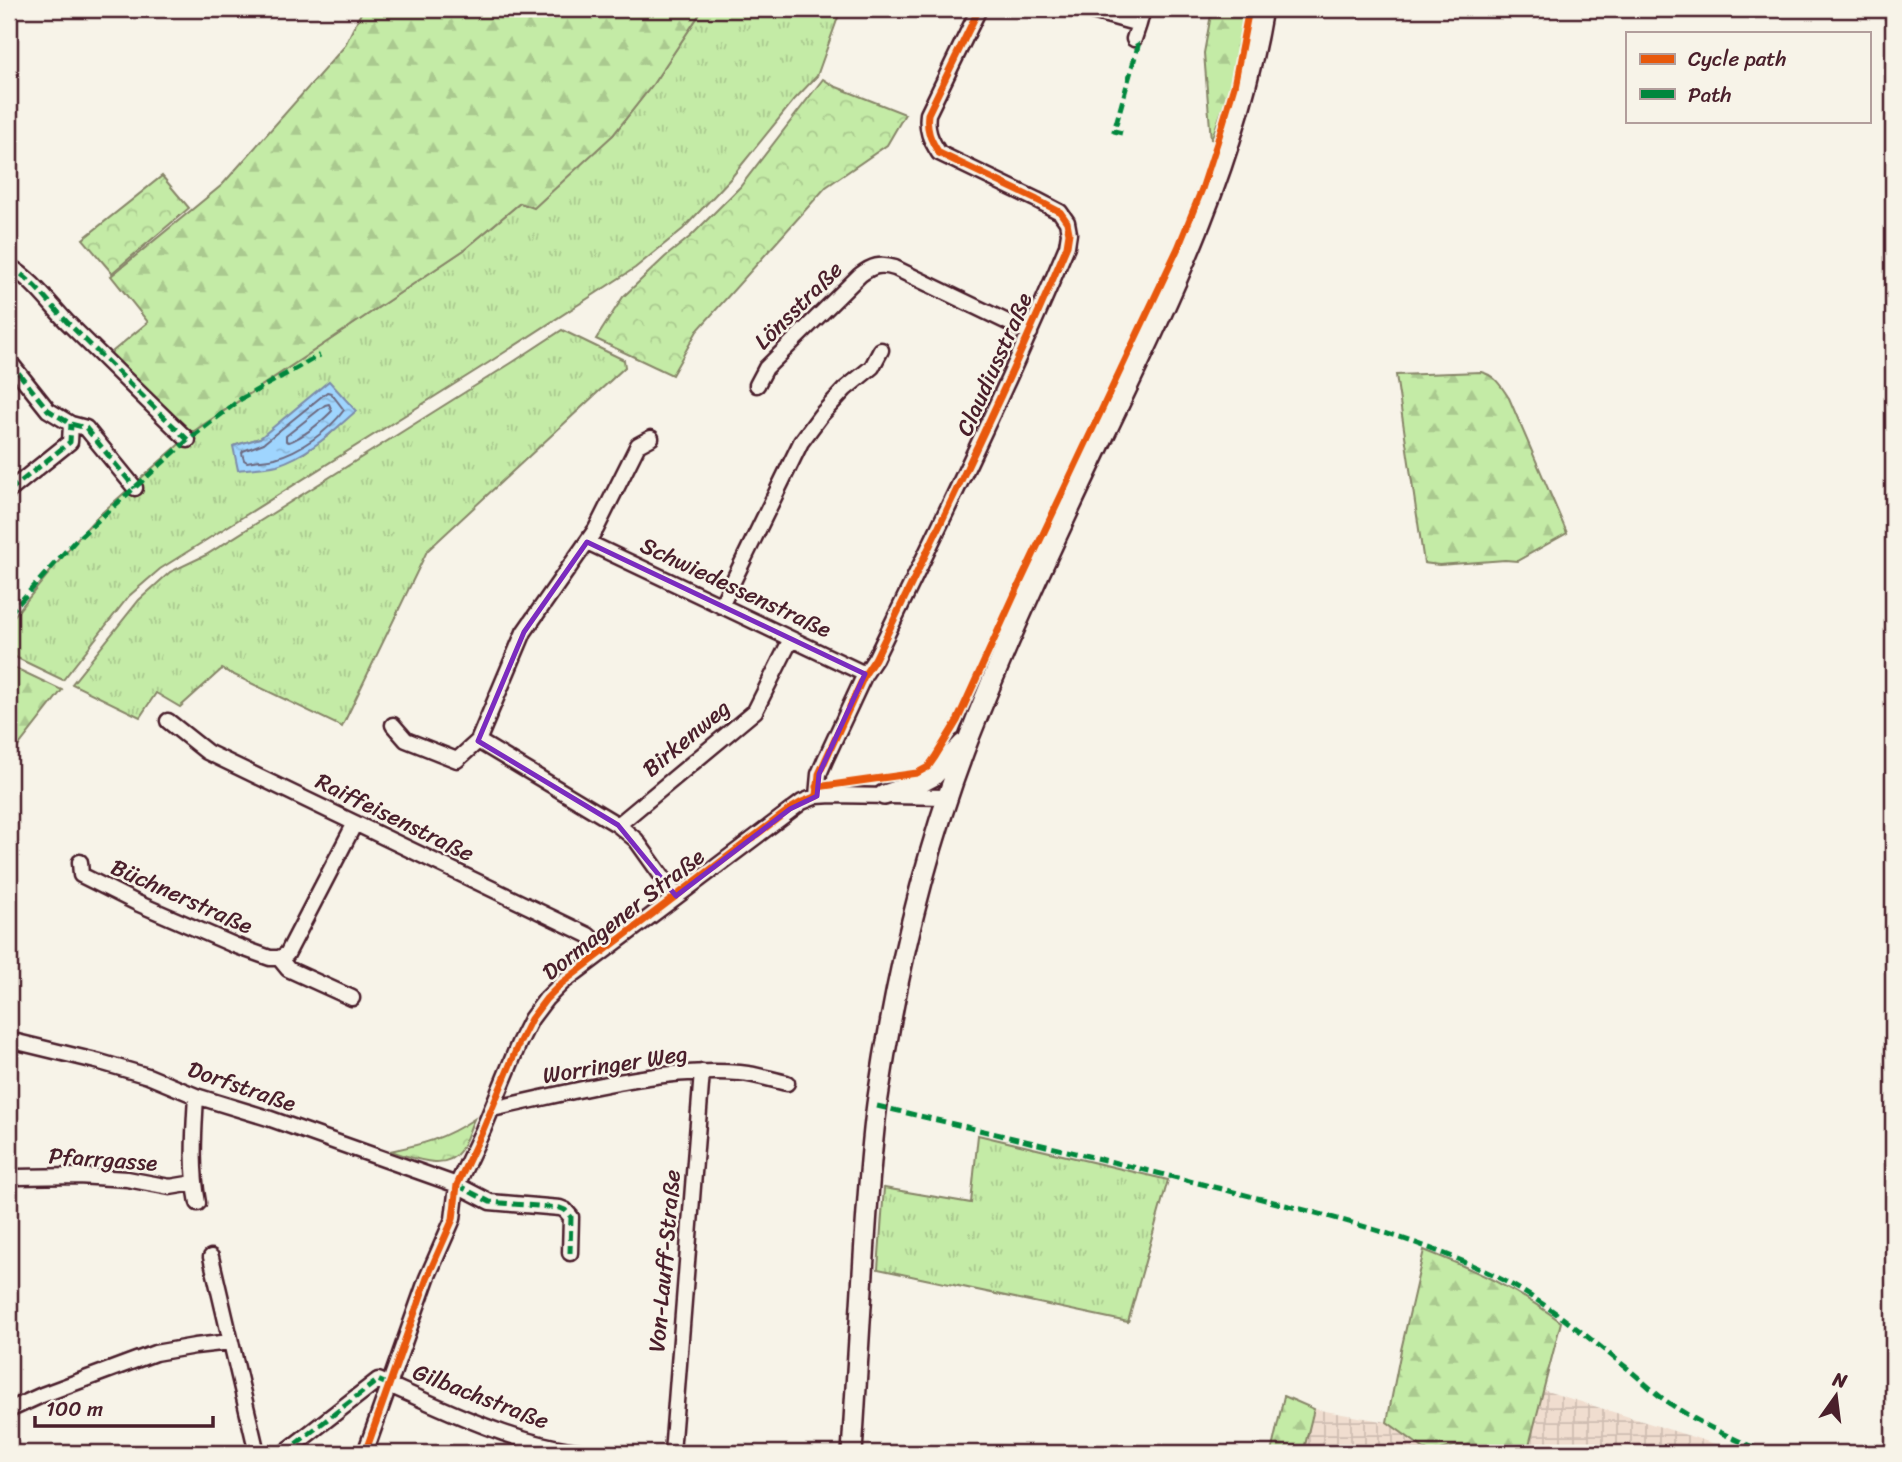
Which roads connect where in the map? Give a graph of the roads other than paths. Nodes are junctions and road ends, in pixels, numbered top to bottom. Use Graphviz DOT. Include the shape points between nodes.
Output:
graph roads {
  1 [pos="979,9"];
  2 [pos="1085,9"];
  3 [pos="1143,9"];
  4 [pos="1262,9"];
  5 [pos="1139,24"];
  6 [pos="1134,39"];
  7 [pos="9,266"];
  8 [pos="1030,333"];
  9 [pos="881,350"];
  10 [pos="9,361"];
  11 [pos="757,385"];
  12 [pos="71,424"];
  13 [pos="650,438"];
  14 [pos="188,440"];
  15 [pos="135,488"];
  16 [pos="9,491"];
  17 [pos="587,542"];
  18 [pos="721,606"];
  19 [pos="791,639"];
  20 [pos="865,674"];
  21 [pos="168,721"];
  22 [pos="393,725"];
  23 [pos="970,735"];
  24 [pos="478,741"];
  25 [pos="817,796"];
  26 [pos="884,796"];
  27 [pos="947,797"];
  28 [pos="355,823"];
  29 [pos="618,825"];
  30 [pos="80,862"];
  31 [pos="676,896"];
  32 [pos="605,950"];
  33 [pos="279,958"];
  34 [pos="352,998"];
  35 [pos="9,1040"];
  36 [pos="702,1072"];
  37 [pos="787,1083"];
  38 [pos="195,1096"];
  39 [pos="492,1109"];
  40 [pos="9,1176"];
  41 [pos="194,1183"];
  42 [pos="457,1185"];
  43 [pos="198,1203"];
  44 [pos="570,1253"];
  45 [pos="211,1257"];
  46 [pos="230,1342"];
  47 [pos="389,1385"];
  48 [pos="9,1409"];
  49 [pos="530,1448"];
  50 [pos="257,1453"];
  51 [pos="284,1453"];
  52 [pos="365,1453"];
  53 [pos="599,1453"];
  54 [pos="672,1453"];
  55 [pos="852,1453"];
  1 -- 8 [label="street, Claudiusstraße" via="928,114 927,128 939,153 1060,212 1067,222 1067,246"];
  2 -- 5 [label="street"];
  3 -- 5 [label="street"];
  4 -- 23 [label="main road" via="1240,110 1213,194 1159,321 1039,572"];
  5 -- 6 [label="street"];
  7 -- 14 [label="street"];
  8 -- 11 [label="street, Lönsstraße" via="895,268 876,265 860,275 766,368"];
  8 -- 20 [label="street, Claudiusstraße"];
  9 -- 18 [label="street" via="872,367 845,389 801,442"];
  10 -- 12 [label="street" via="48,410"];
  12 -- 15 [label="street" via="86,428"];
  12 -- 16 [label="street" via="69,442"];
  13 -- 17 [label="street" via="638,444"];
  17 -- 18 [label="street, Schwiedessenstraße"];
  17 -- 24 [label="street" via="524,632"];
  18 -- 19 [label="street, Schwiedessenstraße"];
  19 -- 20 [label="street, Schwiedessenstraße"];
  19 -- 29 [label="street, Birkenweg" via="755,711"];
  20 -- 25 [label="street, Claudiusstraße" via="819,774"];
  21 -- 28 [label="street, Raiffeisenstraße" via="207,752"];
  22 -- 24 [label="street" via="405,740 457,760"];
  23 -- 26 [label="main road" via="933,776"];
  23 -- 27 [label="main road"];
  24 -- 29 [label="street"];
  25 -- 26 [label="street, Dormagener Straße"];
  25 -- 31 [label="street, Dormagener Straße" via="790,809"];
  26 -- 27 [label="street, Dormagener Straße"];
  27 -- 55 [label="main road" via="910,927 877,1105"];
  28 -- 32 [label="street, Raiffeisenstraße" via="588,935"];
  28 -- 33 [label="street" via="287,954"];
  29 -- 31 [label="street" via="636,840"];
  30 -- 33 [label="street, Büchnerstraße" via="81,875 234,945"];
  31 -- 32 [label="street, Dormagener Straße"];
  32 -- 39 [label="street, Dormagener Straße" via="562,983 531,1019"];
  33 -- 34 [label="street, Büchnerstraße" via="288,969"];
  35 -- 38 [label="street, Dorfstraße" via="148,1076"];
  36 -- 37 [label="street, Worringer Weg" via="743,1073"];
  36 -- 39 [label="street, Worringer Weg" via="652,1077"];
  36 -- 54 [label="street, Von-Lauff-Straße"];
  38 -- 41 [label="street"];
  38 -- 42 [label="street, Dorfstraße"];
  39 -- 42 [label="street, Dormagener Straße"];
  40 -- 41 [label="street, Pfarrgasse" via="127,1179 170,1187"];
  41 -- 43 [label="street"];
  42 -- 44 [label="street, Dorfstraße" via="490,1202 565,1210 571,1217"];
  42 -- 47 [label="street, Dormagener Straße" via="453,1219"];
  45 -- 46 [label="street"];
  46 -- 48 [label="street" via="155,1353"];
  46 -- 50 [label="street"];
  47 -- 49 [label="street, Gilbachstraße"];
  47 -- 51 [label="street" via="378,1380"];
  47 -- 52 [label="street, Dormagener Straße"];
  49 -- 53 [label="street, Gilbachstraße"];
}
